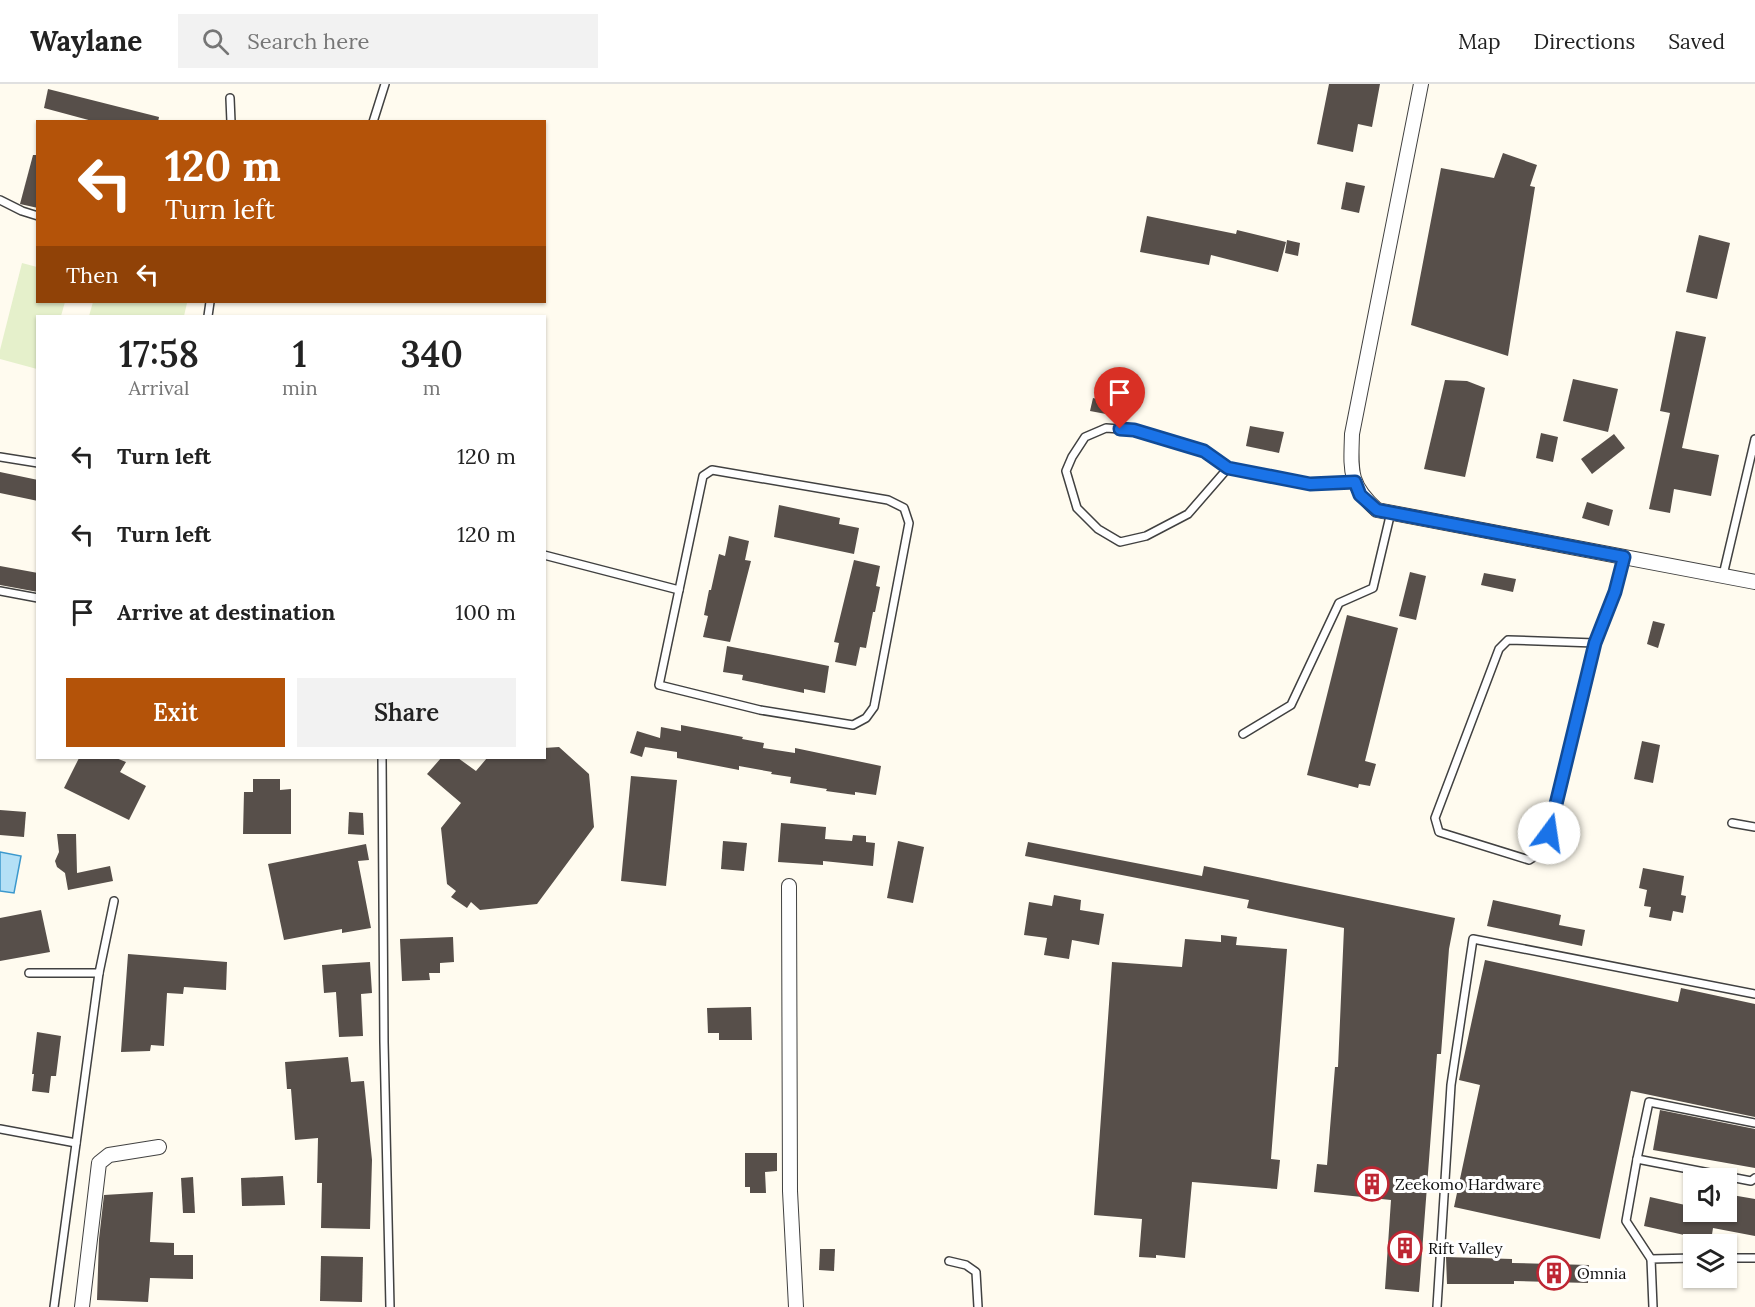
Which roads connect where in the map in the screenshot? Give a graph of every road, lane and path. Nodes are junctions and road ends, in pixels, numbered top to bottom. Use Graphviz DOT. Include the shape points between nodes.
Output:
graph roads {
  1 [pos="385,84"];
  2 [pos="1421,84"];
  3 [pos="230,98"];
  4 [pos="231,120"];
  5 [pos="374,120"];
  6 [pos="0,200"];
  7 [pos="36,215"];
  8 [pos="1755,439"];
  9 [pos="0,457"];
  10 [pos="36,463"];
  11 [pos="1752,464"];
  12 [pos="1228,468"];
  13 [pos="1355,482"];
  14 [pos="1390,512"];
  15 [pos="546,556"];
  16 [pos="1624,557"];
  17 [pos="1723,575"];
  18 [pos="1755,582"];
  19 [pos="679,590"];
  20 [pos="0,591"];
  21 [pos="36,598"];
  22 [pos="1595,643"];
  23 [pos="1243,734"];
  24 [pos="382,759"];
  25 [pos="1732,823"];
  26 [pos="1755,828"];
  27 [pos="789,886"];
  28 [pos="114,901"];
  29 [pos="29,973"];
  30 [pos="99,973"];
  31 [pos="1755,994"];
  32 [pos="1755,1123"];
  33 [pos="0,1129"];
  34 [pos="76,1143"];
  35 [pos="159,1147"];
  36 [pos="1637,1160"];
  37 [pos="1755,1178"];
  38 [pos="1683,1258"];
  39 [pos="1737,1258"];
  40 [pos="1755,1258"];
  41 [pos="1651,1259"];
  42 [pos="949,1261"];
  43 [pos="54,1307"];
  44 [pos="82,1307"];
  45 [pos="390,1307"];
  46 [pos="796,1307"];
  47 [pos="978,1307"];
  48 [pos="1437,1307"];
  49 [pos="1653,1307"];
  1 -- 5 [label="lane"];
  2 -- 13 [label="street" via="1352,434 1351,471"];
  3 -- 4 [label="lane"];
  6 -- 7 [label="lane"];
  8 -- 11 [label="lane"];
  9 -- 10 [label="lane"];
  11 -- 17 [label="lane"];
  12 -- 12 [label="lane" via="1188,514 1146,536 1120,542 1098,530 1077,508 1066,471 1085,437 1106,428 1134,430 1204,451"];
  12 -- 13 [label="lane" via="1310,484"];
  13 -- 14 [label="street" via="1360,495 1377,510"];
  14 -- 16 [label="street"];
  14 -- 23 [label="lane" via="1373,588 1339,603 1292,705"];
  15 -- 19 [label="lane"];
  16 -- 17 [label="street"];
  16 -- 22 [label="lane"];
  17 -- 18 [label="street"];
  19 -- 19 [label="lane" via="703,477 712,470 888,500 904,507 909,523 874,707 866,718 853,725 760,710 659,685"];
  20 -- 21 [label="lane"];
  22 -- 22 [label="lane" via="1549,833 1540,853 1529,860 1439,832 1435,818 1499,649 1508,640"];
  24 -- 45 [label="lane"];
  25 -- 26 [label="lane"];
  27 -- 46 [label="street" via="790,1191"];
  28 -- 30 [label="lane"];
  29 -- 30 [label="lane"];
  30 -- 34 [label="lane"];
  31 -- 48 [label="lane" via="1473,939 1451,1085"];
  32 -- 36 [label="lane" via="1649,1102"];
  33 -- 34 [label="lane"];
  34 -- 43 [label="lane"];
  35 -- 44 [label="street" via="109,1155 99,1163"];
  36 -- 37 [label="lane"];
  36 -- 41 [label="lane" via="1626,1221"];
  38 -- 41 [label="lane"];
  39 -- 40 [label="lane"];
  41 -- 49 [label="lane"];
  42 -- 47 [label="lane" via="976,1272"];
}
